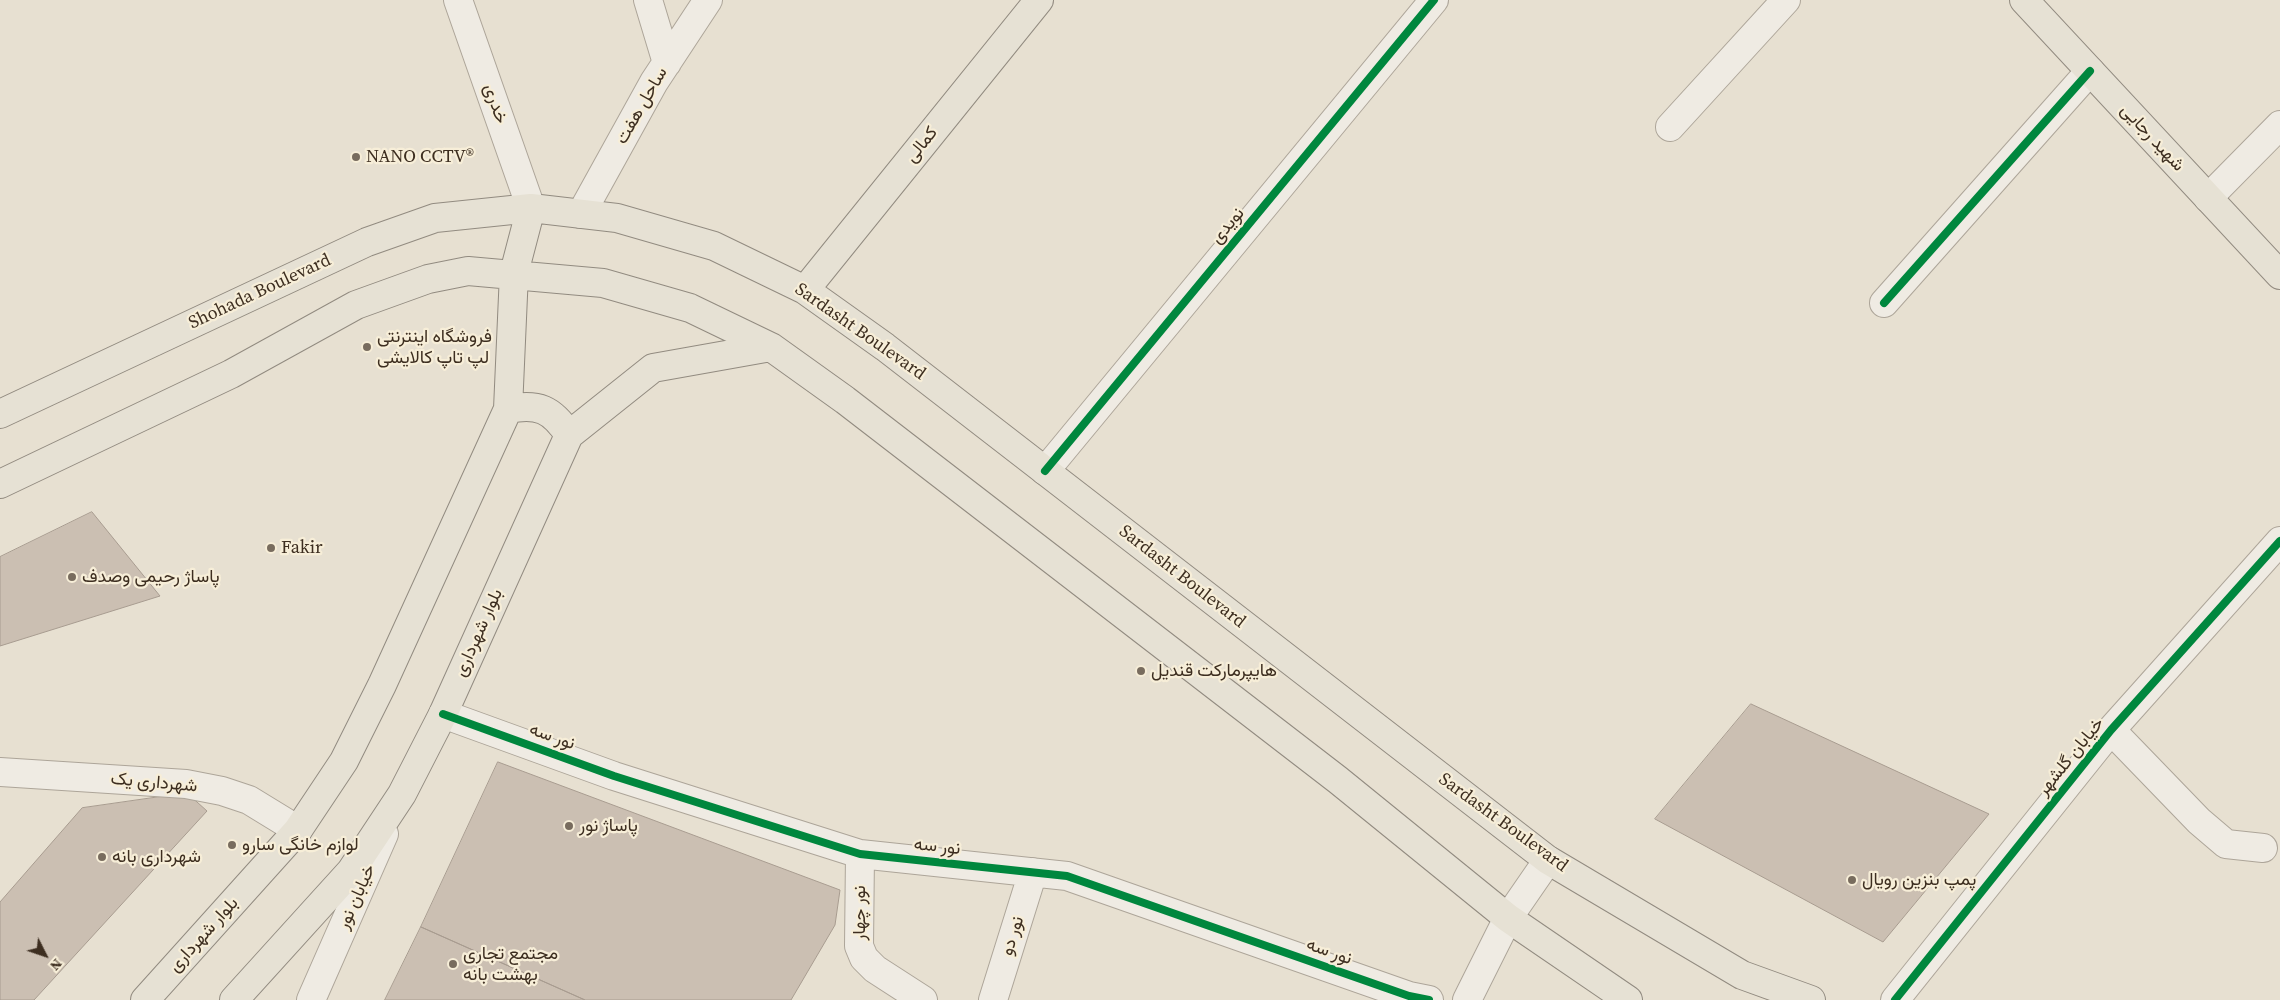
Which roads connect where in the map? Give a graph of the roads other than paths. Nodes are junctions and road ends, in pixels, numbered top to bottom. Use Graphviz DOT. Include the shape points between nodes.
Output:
graph roads {
  1 [pos="458,0"];
  2 [pos="648,0"];
  3 [pos="708,0"];
  4 [pos="1039,0"];
  5 [pos="1434,0"];
  6 [pos="1786,0"];
  7 [pos="2024,0"];
  8 [pos="667,63"];
  9 [pos="2090,71"];
  10 [pos="2280,125"];
  11 [pos="1670,126"];
  12 [pos="2208,198"];
  13 [pos="532,208"];
  14 [pos="581,214"];
  15 [pos="514,274"];
  16 [pos="2280,275"];
  17 [pos="805,290"];
  18 [pos="1884,303"];
  19 [pos="771,347"];
  20 [pos="508,409"];
  21 [pos="0,414"];
  22 [pos="569,435"];
  23 [pos="1045,471"];
  24 [pos="0,484"];
  25 [pos="2280,541"];
  26 [pos="443,714"];
  27 [pos="2111,730"];
  28 [pos="0,772"];
  29 [pos="402,794"];
  30 [pos="298,830"];
  31 [pos="2263,848"];
  32 [pos="860,854"];
  33 [pos="1548,860"];
  34 [pos="1033,872"];
  35 [pos="1508,918"];
  36 [pos="145,1000"];
  37 [pos="234,1000"];
  38 [pos="311,1000"];
  39 [pos="923,1000"];
  40 [pos="993,1000"];
  41 [pos="1429,1000"];
  42 [pos="1467,1000"];
  43 [pos="1628,1000"];
  44 [pos="1811,1000"];
  45 [pos="1896,1000"];
  1 -- 13 [label="street, خدری"];
  2 -- 8 [label="street"];
  3 -- 8 [label="street, ساحل هفت"];
  4 -- 17 [label="main road, کمالی"];
  5 -- 23 [label="street, نویدی"];
  6 -- 11 [label="street"];
  7 -- 9 [label="main road, شهید رجایی"];
  8 -- 14 [label="street, ساحل هفت"];
  9 -- 12 [label="main road, شهید رجایی"];
  9 -- 18 [label="street"];
  10 -- 12 [label="street"];
  12 -- 16 [label="main road, شهید رجایی"];
  13 -- 14 [label="main road, Sardasht Boulevard"];
  13 -- 15 [label="main road, بلوار شهرداری"];
  13 -- 21 [label="main road, Shohada Boulevard" via="435,218 367,242"];
  14 -- 17 [label="main road, Sardasht Boulevard" via="617,218 714,246"];
  15 -- 19 [label="main road" via="604,283 690,308"];
  15 -- 20 [label="main road, بلوار شهرداری"];
  15 -- 24 [label="main road" via="468,271 436,277 356,305 231,374"];
  17 -- 23 [label="main road, Sardasht Boulevard" via="885,347"];
  19 -- 22 [label="main road, بلوار شهرداری" via="652,368"];
  19 -- 35 [label="main road" via="846,400 1338,780"];
  20 -- 22 [label="main road" via="526,406 544,409 559,420"];
  20 -- 30 [label="main road, بلوار شهرداری" via="374,702 344,761"];
  22 -- 26 [label="main road, بلوار شهرداری"];
  23 -- 33 [label="main road, Sardasht Boulevard"];
  25 -- 27 [label="street, خیابان گلشهر"];
  26 -- 29 [label="main road, بلوار شهرداری"];
  26 -- 32 [label="street, نور سه" via="614,776"];
  27 -- 31 [label="street" via="2226,844"];
  27 -- 45 [label="street, خیابان گلشهر"];
  28 -- 30 [label="street, شهرداری یک" via="186,784 222,791 250,800"];
  29 -- 37 [label="main road, بلوار شهرداری" via="351,871"];
  29 -- 38 [label="street, خیابان نور"];
  30 -- 36 [label="main road, بلوار شهرداری"];
  32 -- 34 [label="street, نور سه"];
  32 -- 39 [label="street, نور چهار" via="859,946 864,958"];
  33 -- 35 [label="street"];
  33 -- 44 [label="main road, Sardasht Boulevard" via="1742,975"];
  34 -- 40 [label="street, نور دو"];
  34 -- 41 [label="street, نور سه" via="1067,876 1409,996"];
  35 -- 42 [label="street"];
  35 -- 43 [label="main road"];
}
